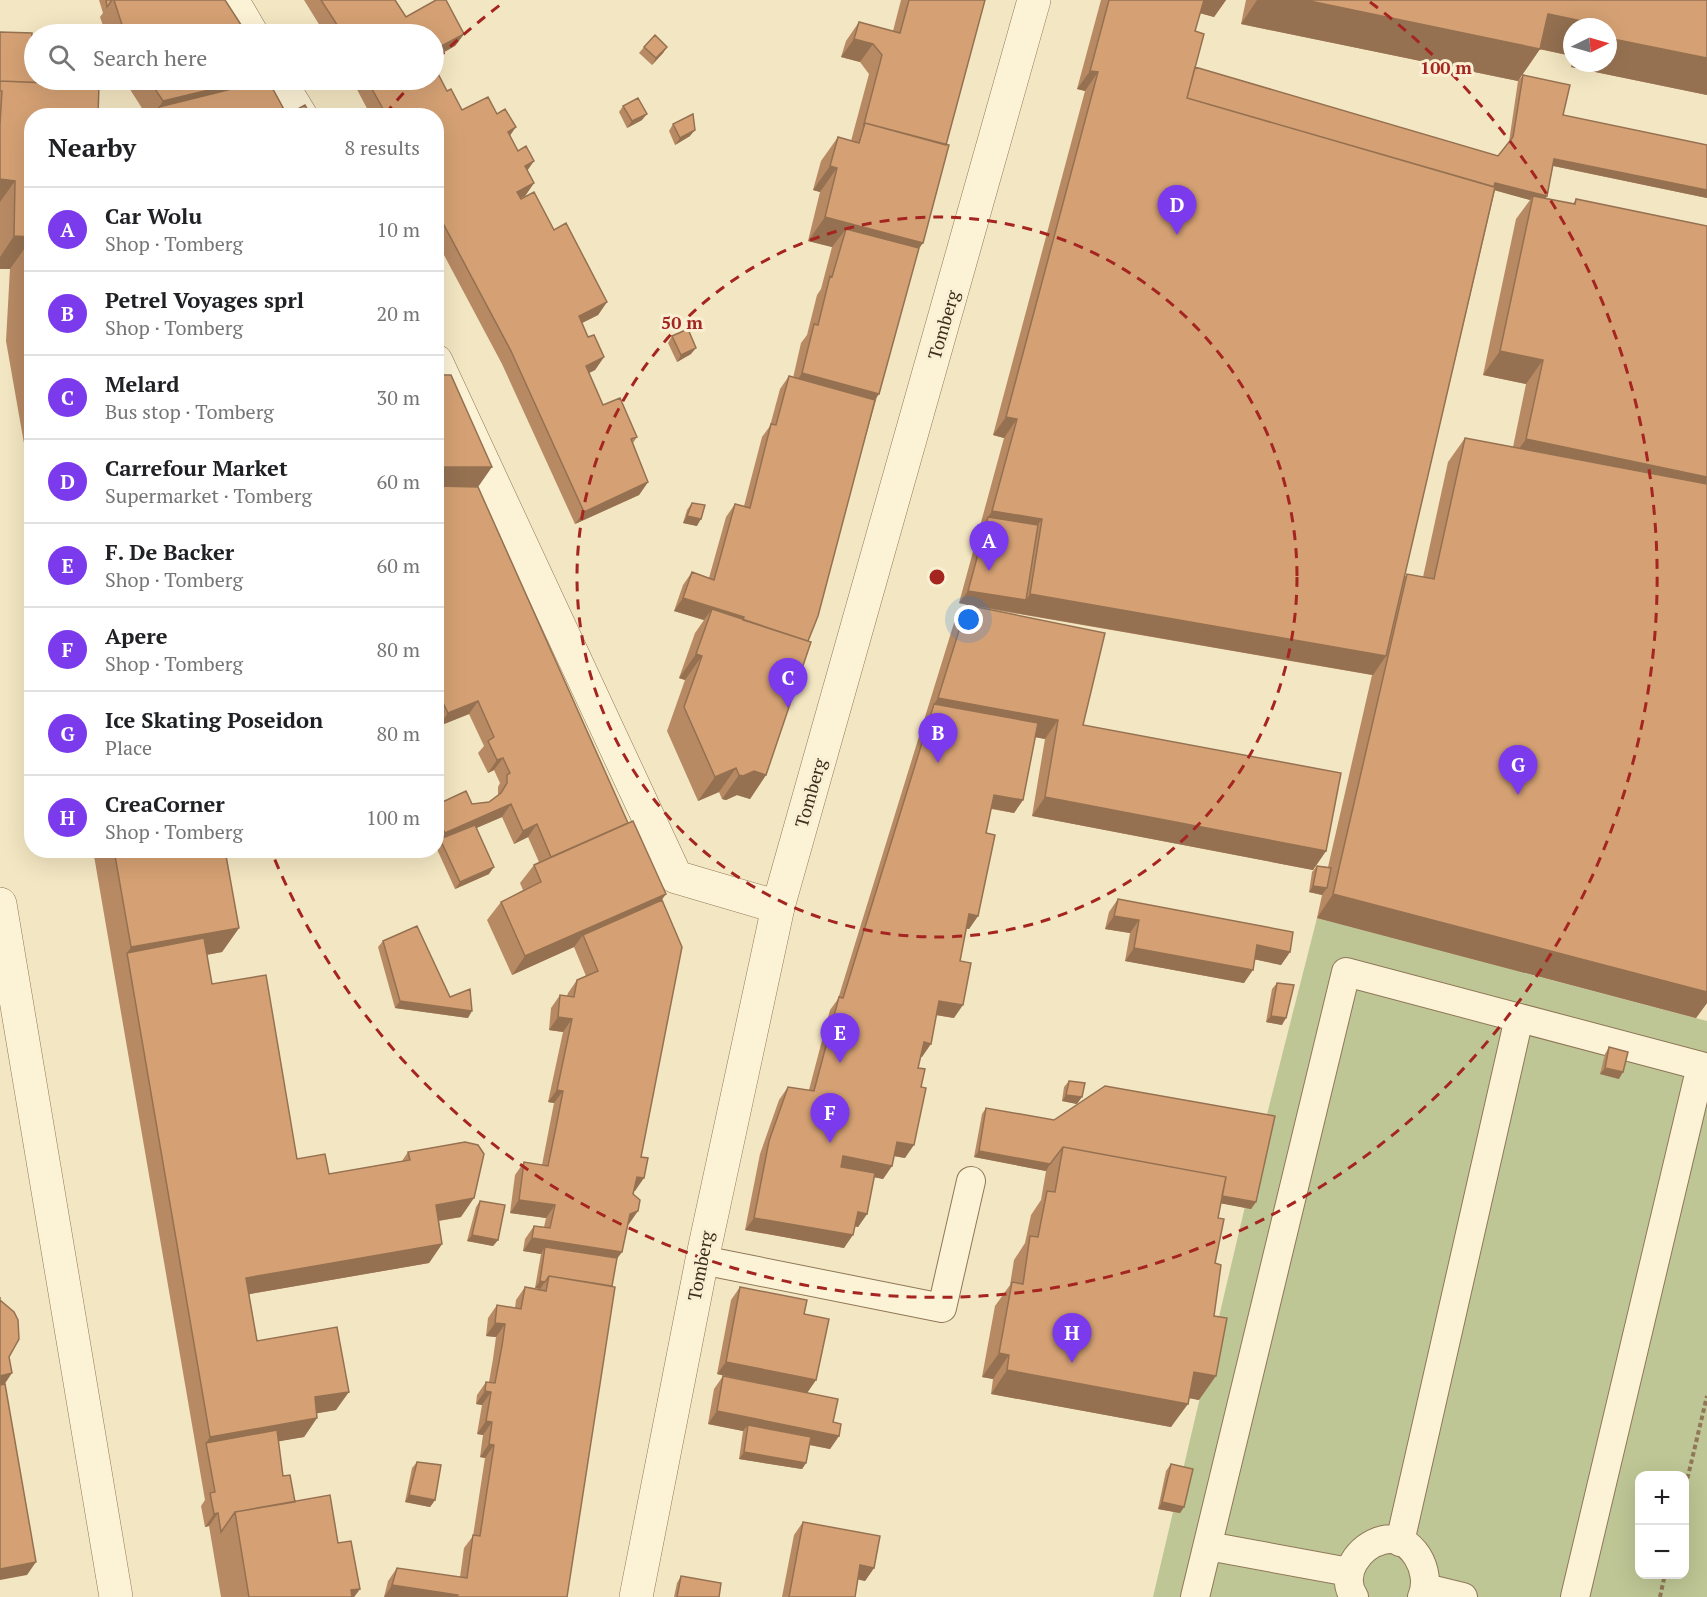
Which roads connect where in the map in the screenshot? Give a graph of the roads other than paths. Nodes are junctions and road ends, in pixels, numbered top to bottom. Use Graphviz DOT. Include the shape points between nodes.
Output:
graph roads {
  1 [pos="232,0"];
  2 [pos="1034,0"];
  3 [pos="246,24"];
  4 [pos="285,90"];
  5 [pos="296,108"];
  6 [pos="444,378"];
  7 [pos="0,904"];
  8 [pos="778,907"];
  9 [pos="1519,1018"];
  10 [pos="971,1181"];
  11 [pos="702,1260"];
  12 [pos="1400,1542"];
  13 [pos="1208,1546"];
  14 [pos="1352,1584"];
  15 [pos="1424,1593"];
  16 [pos="116,1597"];
  17 [pos="636,1597"];
  18 [pos="1195,1597"];
  19 [pos="1463,1597"];
  20 [pos="1575,1597"];
  1 -- 3 [label="street"];
  2 -- 8 [label="street, Tomberg"];
  4 -- 5 [label="street"];
  6 -- 8 [label="street" via="676,877"];
  7 -- 16 [label="street"];
  8 -- 11 [label="street, Tomberg"];
  9 -- 12 [label="lane"];
  9 -- 13 [label="lane" via="1346,972"];
  9 -- 20 [label="lane" via="1701,1066"];
  10 -- 11 [label="lane" via="942,1308"];
  11 -- 17 [label="street, Tomberg"];
  12 -- 14 [label="lane" via="1384,1540 1358,1554"];
  12 -- 15 [label="lane" via="1422,1560 1426,1575"];
  13 -- 14 [label="lane"];
  13 -- 18 [label="lane"];
  15 -- 19 [label="lane"];
}
